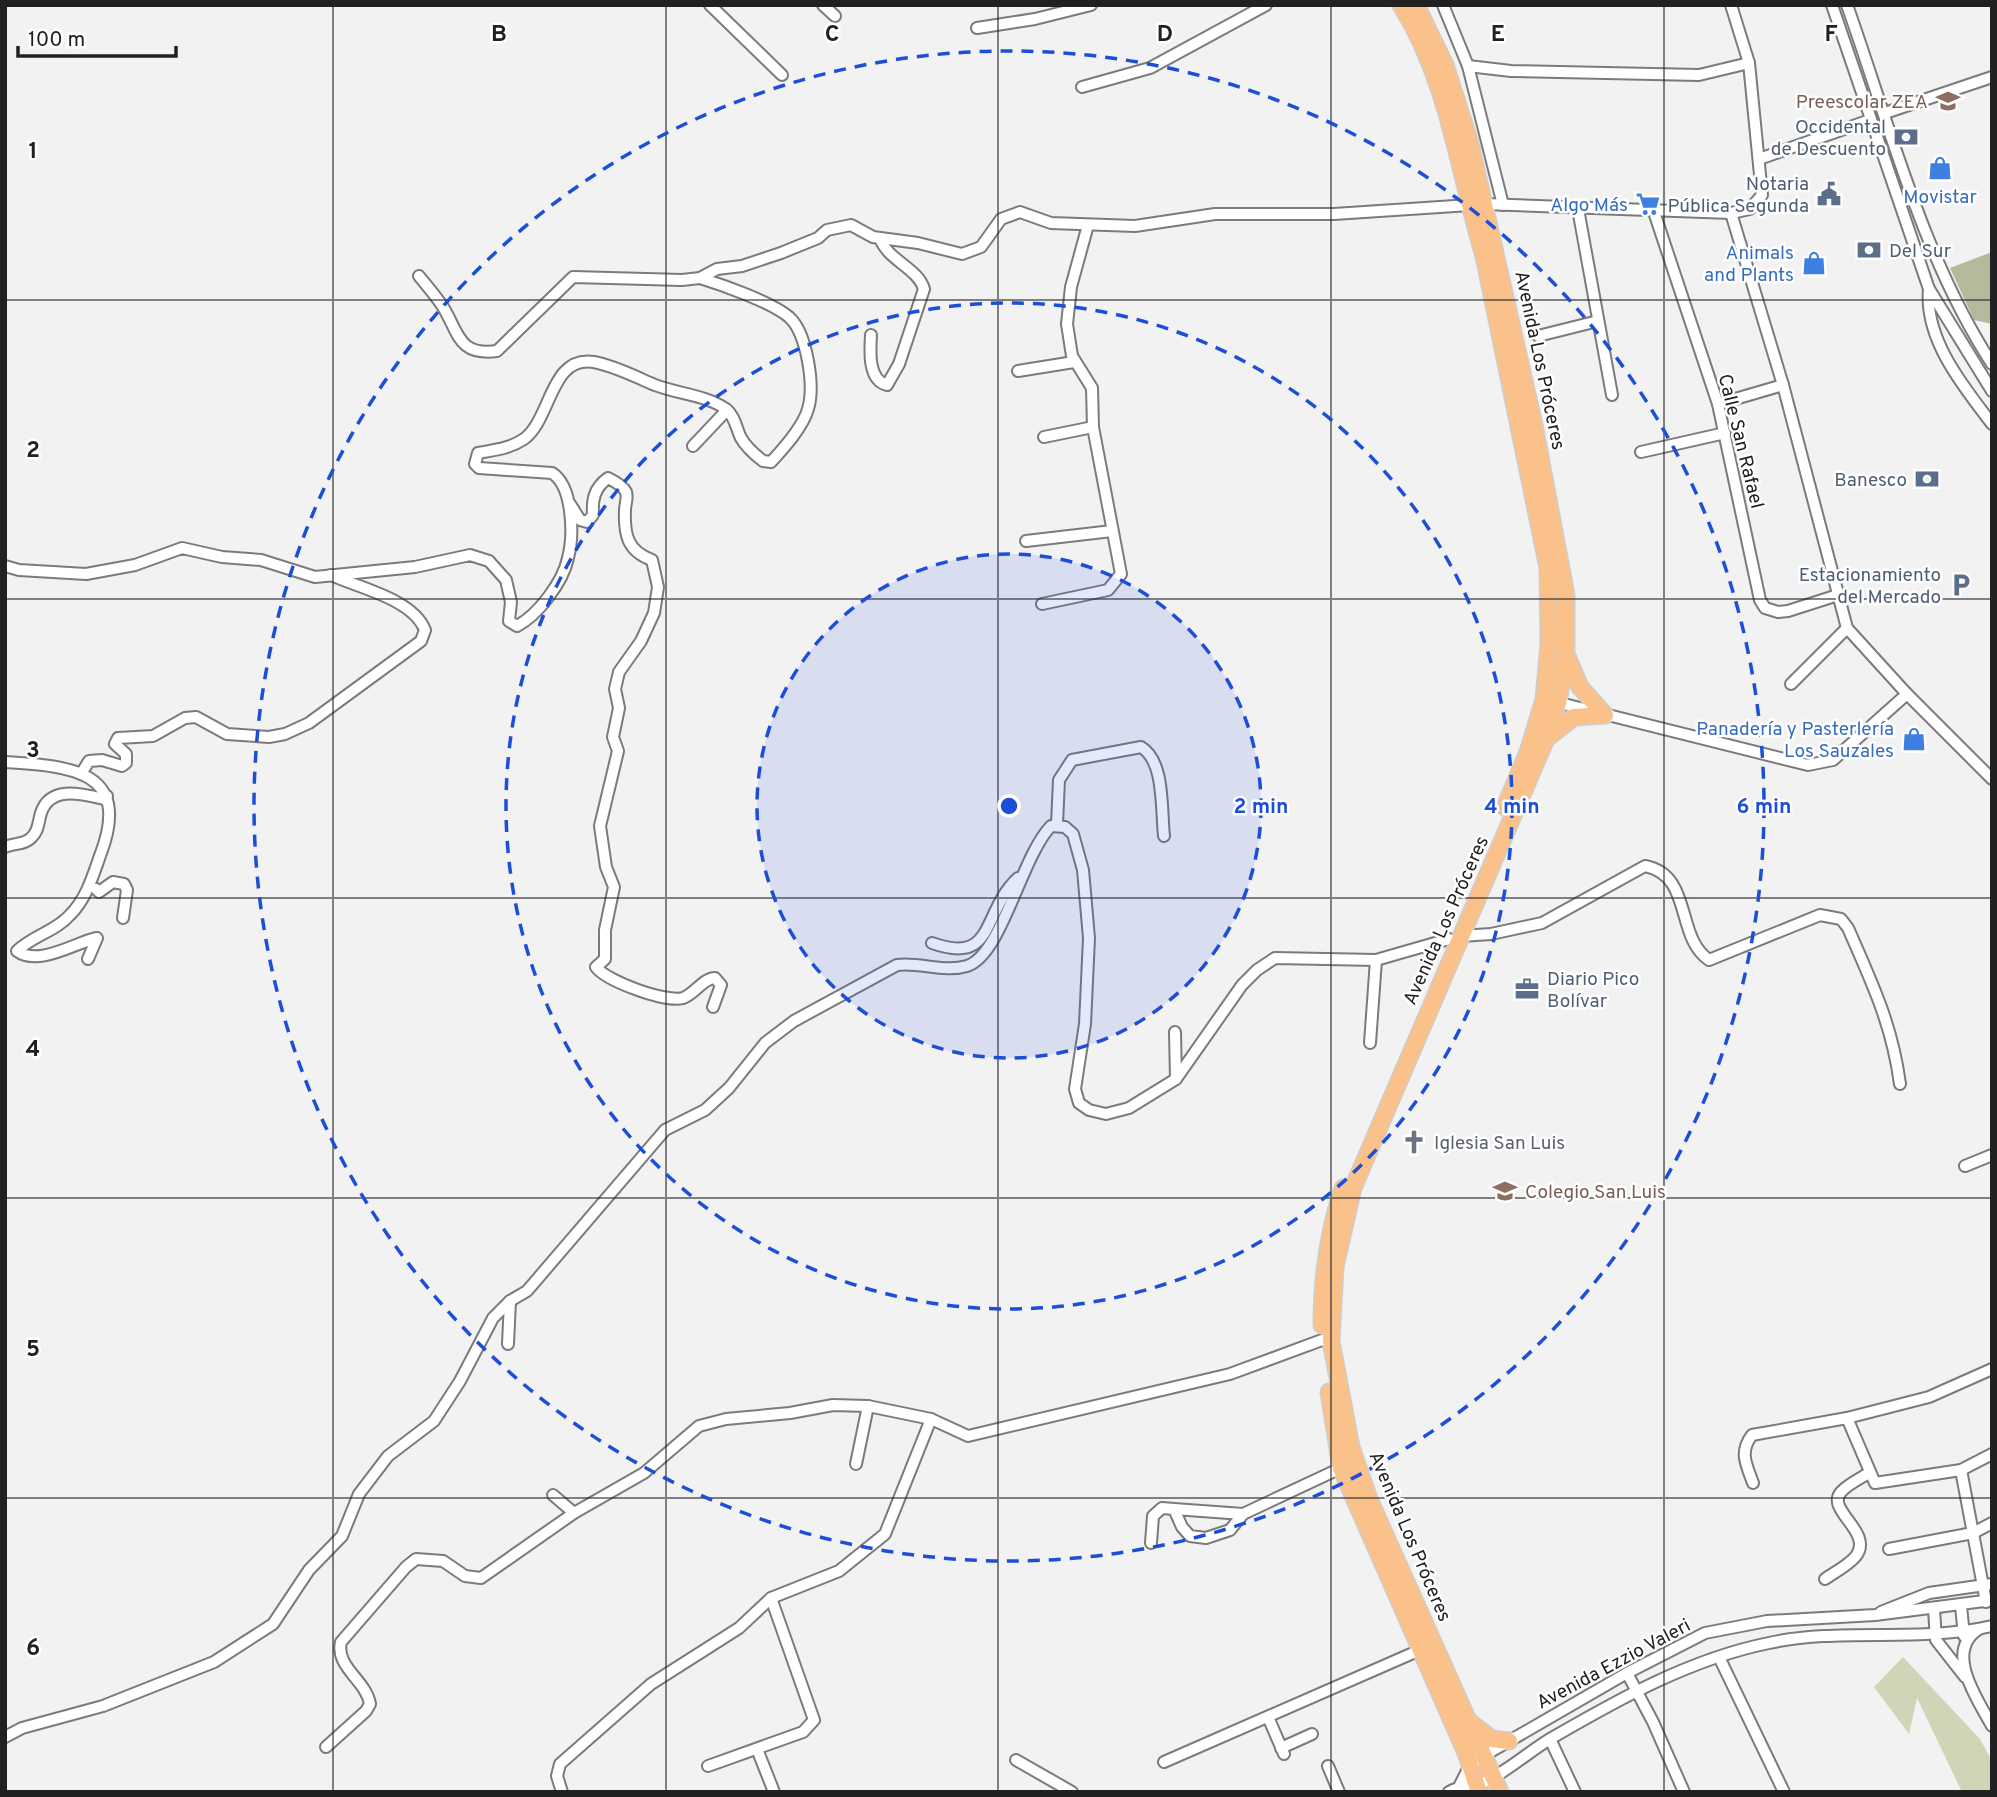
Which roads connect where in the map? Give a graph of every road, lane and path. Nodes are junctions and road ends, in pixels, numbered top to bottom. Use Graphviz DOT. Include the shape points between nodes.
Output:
graph roads {
  1 [pos="710,5"];
  2 [pos="823,5"];
  3 [pos="1091,5"];
  4 [pos="1266,5"];
  5 [pos="1401,5"];
  6 [pos="1416,5"];
  7 [pos="1443,5"];
  8 [pos="1747,5"];
  9 [pos="1832,5"];
  10 [pos="1846,5"];
  11 [pos="1732,8"];
  12 [pos="835,16"];
  13 [pos="977,28"];
  14 [pos="1749,63"];
  15 [pos="1468,66"];
  16 [pos="782,75"];
  17 [pos="1992,77"];
  18 [pos="1082,87"];
  19 [pos="1885,113"];
  20 [pos="1870,120"];
  21 [pos="1759,159"];
  22 [pos="1477,205"];
  23 [pos="1503,205"];
  24 [pos="1578,209"];
  25 [pos="1654,212"];
  26 [pos="1731,213"];
  27 [pos="1088,225"];
  28 [pos="880,237"];
  29 [pos="419,276"];
  30 [pos="700,278"];
  31 [pos="1929,289"];
  32 [pos="1598,321"];
  33 [pos="871,335"];
  34 [pos="1538,336"];
  35 [pos="1074,362"];
  36 [pos="1992,364"];
  37 [pos="1018,371"];
  38 [pos="1783,385"];
  39 [pos="1989,387"];
  40 [pos="1969,394"];
  41 [pos="1612,396"];
  42 [pos="1718,404"];
  43 [pos="727,410"];
  44 [pos="1992,424"];
  45 [pos="1093,427"];
  46 [pos="1725,433"];
  47 [pos="1044,436"];
  48 [pos="693,446"];
  49 [pos="1641,452"];
  50 [pos="570,503"];
  51 [pos="1112,531"];
  52 [pos="1026,541"];
  53 [pos="5,566"];
  54 [pos="331,575"];
  55 [pos="1838,595"];
  56 [pos="1042,604"];
  57 [pos="1847,628"];
  58 [pos="1566,650"];
  59 [pos="1791,684"];
  60 [pos="1907,694"];
  61 [pos="1551,701"];
  62 [pos="1605,715"];
  63 [pos="1546,739"];
  64 [pos="5,762"];
  65 [pos="81,774"];
  66 [pos="1992,779"];
  67 [pos="107,796"];
  68 [pos="1057,824"];
  69 [pos="1164,836"];
  70 [pos="5,847"];
  71 [pos="93,874"];
  72 [pos="1022,874"];
  73 [pos="123,918"];
  74 [pos="1455,937"];
  75 [pos="932,943"];
  76 [pos="88,959"];
  77 [pos="1376,960"];
  78 [pos="713,1007"];
  79 [pos="1174,1031"];
  80 [pos="1370,1043"];
  81 [pos="1176,1079"];
  82 [pos="1900,1084"];
  83 [pos="1992,1155"];
  84 [pos="1965,1166"];
  85 [pos="510,1301"];
  86 [pos="1322,1340"];
  87 [pos="508,1344"];
  88 [pos="1992,1369"];
  89 [pos="868,1406"];
  90 [pos="1847,1418"];
  91 [pos="931,1419"];
  92 [pos="1992,1454"];
  93 [pos="856,1464"];
  94 [pos="1341,1468"];
  95 [pos="1961,1470"];
  96 [pos="1869,1473"];
  97 [pos="1753,1483"];
  98 [pos="553,1495"];
  99 [pos="1174,1509"];
  100 [pos="574,1513"];
  101 [pos="1243,1514"];
  102 [pos="1992,1523"];
  103 [pos="1973,1533"];
  104 [pos="1151,1543"];
  105 [pos="1889,1549"];
  106 [pos="1825,1579"];
  107 [pos="1987,1585"];
  108 [pos="771,1598"];
  109 [pos="1989,1601"];
  110 [pos="1961,1605"];
  111 [pos="1934,1609"];
  112 [pos="1875,1615"];
  113 [pos="1990,1626"];
  114 [pos="1964,1630"];
  115 [pos="1936,1634"];
  116 [pos="1965,1646"];
  117 [pos="1420,1650"];
  118 [pos="1718,1657"];
  119 [pos="1627,1673"];
  120 [pos="1968,1681"];
  121 [pos="1635,1692"];
  122 [pos="1268,1717"];
  123 [pos="1469,1721"];
  124 [pos="1992,1726"];
  125 [pos="1312,1734"];
  126 [pos="5,1737"];
  127 [pos="1550,1739"];
  128 [pos="1509,1741"];
  129 [pos="326,1747"];
  130 [pos="757,1748"];
  131 [pos="1485,1755"];
  132 [pos="1016,1760"];
  133 [pos="1164,1762"];
  134 [pos="1470,1765"];
  135 [pos="708,1766"];
  136 [pos="1328,1766"];
  137 [pos="1492,1776"];
  138 [pos="1472,1788"];
  139 [pos="562,1792"];
  140 [pos="774,1792"];
  141 [pos="1072,1792"];
  142 [pos="1339,1792"];
  143 [pos="1449,1792"];
  144 [pos="1500,1792"];
  145 [pos="1576,1792"];
  146 [pos="1684,1792"];
  147 [pos="1784,1792"];
  1 -- 16 [label="street"];
  2 -- 12 [label="street"];
  3 -- 13 [label="street"];
  4 -- 18 [label="street" via="1150,68"];
  5 -- 22 [label="highway, Avenida Los Próceres" via="1422,41 1447,106"];
  6 -- 22 [label="highway, Avenida Los Próceres" via="1445,65"];
  7 -- 15 [label="street"];
  8 -- 11 [label="street"];
  9 -- 20 [label="street"];
  10 -- 19 [label="street"];
  11 -- 14 [label="street"];
  14 -- 15 [label="street" via="1699,75"];
  14 -- 21 [label="street"];
  15 -- 23 [label="street"];
  17 -- 19 [label="street"];
  19 -- 36 [label="street" via="1939,268"];
  20 -- 21 [label="street"];
  20 -- 31 [label="street"];
  21 -- 26 [label="street" via="1759,202"];
  22 -- 23 [label="street"];
  22 -- 27 [label="street" via="1334,214 1215,214 1135,226"];
  22 -- 58 [label="highway, Avenida Los Próceres" via="1534,425 1566,595"];
  22 -- 61 [label="highway, Avenida Los Próceres" via="1548,568"];
  23 -- 24 [label="street"];
  24 -- 25 [label="street"];
  24 -- 32 [label="street"];
  25 -- 26 [label="street"];
  25 -- 42 [label="street, Calle San Rafael"];
  26 -- 38 [label="street"];
  27 -- 28 [label="street" via="1051,223 1020,212 1008,214 981,247 962,254"];
  27 -- 35 [label="street" via="1070,286 1067,324"];
  28 -- 30 [label="street" via="858,227 840,226 781,253"];
  28 -- 33 [label="street" via="924,289 899,364 887,385 874,375"];
  29 -- 30 [label="street" via="442,305 461,342 482,353 497,351 573,277"];
  30 -- 43 [label="street" via="786,314 805,344 808,409 771,462 747,447"];
  31 -- 39 [label="street"];
  31 -- 40 [label="street" via="1928,316"];
  32 -- 34 [label="street"];
  32 -- 41 [label="street"];
  35 -- 37 [label="street"];
  35 -- 45 [label="street" via="1092,388"];
  38 -- 42 [label="street"];
  38 -- 55 [label="street"];
  39 -- 40 [label="street"];
  40 -- 44 [label="street"];
  42 -- 46 [label="street, Calle San Rafael"];
  43 -- 48 [label="street"];
  43 -- 50 [label="street" via="593,362 567,368 533,430 510,446 478,453 475,464 479,468 552,473 564,484"];
  45 -- 47 [label="street"];
  45 -- 51 [label="street"];
  46 -- 49 [label="street"];
  46 -- 55 [label="street, Calle San Rafael" via="1765,608 1788,611"];
  50 -- 54 [label="street" via="568,558 542,603 517,626 509,621 506,580 480,557"];
  50 -- 78 [label="street" via="580,520 587,522 593,515 595,491 604,480 621,487 626,496 628,540 634,551 652,561 658,587 652,619 620,672 615,689 619,708 613,737 618,751 600,835 614,896 605,930 605,959 596,967 626,986 667,998 683,998 715,978 721,985"];
  51 -- 52 [label="street"];
  51 -- 56 [label="street" via="1121,574 1114,586"];
  53 -- 54 [label="street" via="86,574 135,565 182,548 261,561 315,577"];
  54 -- 65 [label="street" via="415,615 425,630 421,641 309,723 285,734 227,734 196,718 185,718 153,736 118,738 115,744 126,754 126,763 89,761"];
  55 -- 57 [label="street"];
  57 -- 59 [label="street"];
  57 -- 60 [label="street"];
  58 -- 61 [label="highway, Avenida Los Próceres"];
  58 -- 62 [label="highway" via="1580,687"];
  60 -- 62 [label="street" via="1833,760 1820,765"];
  60 -- 66 [label="street"];
  61 -- 62 [label="street"];
  61 -- 63 [label="highway, Avenida Los Próceres"];
  61 -- 74 [label="highway, Avenida Los Próceres"];
  62 -- 63 [label="highway" via="1574,717"];
  63 -- 74 [label="highway, Avenida Los Próceres"];
  64 -- 65 [label="street"];
  65 -- 67 [label="street"];
  67 -- 70 [label="street" via="54,796 44,804 31,839"];
  67 -- 71 [label="street" via="111,822"];
  68 -- 69 [label="street" via="1059,780 1072,760 1141,747 1149,752 1156,769"];
  68 -- 72 [label="street" via="1042,835"];
  68 -- 81 [label="street" via="1073,834 1083,870 1089,938 1085,1024 1075,1089 1079,1103 1106,1114 1129,1108"];
  71 -- 73 [label="street" via="96,894 113,882 124,884"];
  71 -- 76 [label="street" via="71,915 18,951 62,952 97,938"];
  72 -- 75 [label="street" via="1005,890 976,944 955,951"];
  72 -- 85 [label="street" via="981,959 965,967 897,965 794,1021 765,1043 705,1110 664,1130 527,1291"];
  74 -- 77 [label="street"];
  74 -- 82 [label="street" via="1542,923 1645,866 1660,869 1671,878 1694,939 1709,960 1820,915 1832,915 1848,929 1886,1014"];
  74 -- 86 [label="highway, Avenida Los Próceres" via="1384,1084 1339,1200 1324,1272"];
  74 -- 123 [label="highway, Avenida Los Próceres" via="1353,1188 1335,1267 1331,1340 1355,1464"];
  77 -- 80 [label="street"];
  77 -- 81 [label="street" via="1275,958 1242,985"];
  79 -- 81 [label="street"];
  83 -- 84 [label="street"];
  85 -- 87 [label="street"];
  85 -- 126 [label="street" via="493,1318 433,1421 388,1456 359,1494 342,1536 309,1570 274,1624 214,1662 103,1706"];
  86 -- 91 [label="street" via="1230,1374 968,1436"];
  86 -- 94 [label="highway, Avenida Los Próceres"];
  88 -- 90 [label="street" via="1929,1397"];
  89 -- 91 [label="street"];
  89 -- 93 [label="street"];
  89 -- 100 [label="street" via="833,1405 699,1426 644,1473"];
  90 -- 96 [label="street"];
  90 -- 97 [label="street" via="1752,1435 1743,1458"];
  91 -- 108 [label="street" via="885,1534 839,1571"];
  92 -- 95 [label="street"];
  94 -- 101 [label="street"];
  94 -- 117 [label="highway, Avenida Los Próceres"];
  95 -- 96 [label="street" via="1881,1485"];
  95 -- 103 [label="street"];
  96 -- 106 [label="street" via="1838,1498 1861,1548 1855,1558"];
  98 -- 100 [label="street"];
  99 -- 101 [label="street"];
  99 -- 101 [label="street" via="1190,1536 1206,1538 1230,1530"];
  99 -- 104 [label="street" via="1162,1508 1153,1516"];
  100 -- 129 [label="street" via="481,1578 465,1576 443,1561 416,1559 406,1567 341,1642 341,1658 361,1683 370,1704"];
  102 -- 103 [label="street"];
  103 -- 105 [label="street"];
  103 -- 107 [label="street"];
  107 -- 109 [label="street"];
  107 -- 112 [label="street" via="1929,1593"];
  108 -- 130 [label="street" via="814,1720 803,1732"];
  108 -- 139 [label="street" via="739,1628 652,1684 560,1764 557,1776"];
  109 -- 110 [label="street, Avenida Ezzio Valeri"];
  110 -- 111 [label="street, Avenida Ezzio Valeri"];
  110 -- 114 [label="street"];
  111 -- 112 [label="street, Avenida Ezzio Valeri"];
  111 -- 115 [label="street"];
  112 -- 119 [label="street, Avenida Ezzio Valeri" via="1767,1621 1705,1633"];
  113 -- 114 [label="street, Avenida Ezzio Valeri"];
  113 -- 116 [label="street" via="1977,1630"];
  114 -- 115 [label="street, Avenida Ezzio Valeri"];
  114 -- 116 [label="street"];
  115 -- 118 [label="street, Avenida Ezzio Valeri" via="1770,1642"];
  115 -- 120 [label="street" via="1941,1648"];
  116 -- 120 [label="street"];
  117 -- 122 [label="street"];
  117 -- 134 [label="highway, Avenida Los Próceres"];
  118 -- 121 [label="street, Avenida Ezzio Valeri"];
  118 -- 147 [label="street"];
  119 -- 121 [label="street"];
  119 -- 128 [label="street, Avenida Ezzio Valeri"];
  120 -- 124 [label="street"];
  121 -- 127 [label="street, Avenida Ezzio Valeri"];
  121 -- 146 [label="street"];
  122 -- 125 [label="street" via="1282,1751"];
  122 -- 133 [label="street"];
  123 -- 128 [label="highway" via="1486,1736"];
  123 -- 131 [label="highway, Avenida Los Próceres"];
  127 -- 137 [label="street, Avenida Ezzio Valeri"];
  127 -- 145 [label="street"];
  128 -- 131 [label="street, Avenida Ezzio Valeri"];
  130 -- 135 [label="street"];
  130 -- 140 [label="street"];
  131 -- 134 [label="street, Avenida Ezzio Valeri"];
  131 -- 137 [label="highway, Avenida Los Próceres"];
  132 -- 141 [label="street"];
  134 -- 138 [label="highway, Avenida Los Próceres"];
  136 -- 142 [label="street"];
  137 -- 138 [label="street, Avenida Ezzio Valeri"];
  137 -- 144 [label="highway, Avenida Los Próceres"];
  138 -- 143 [label="street, Avenida Ezzio Valeri"];
}
